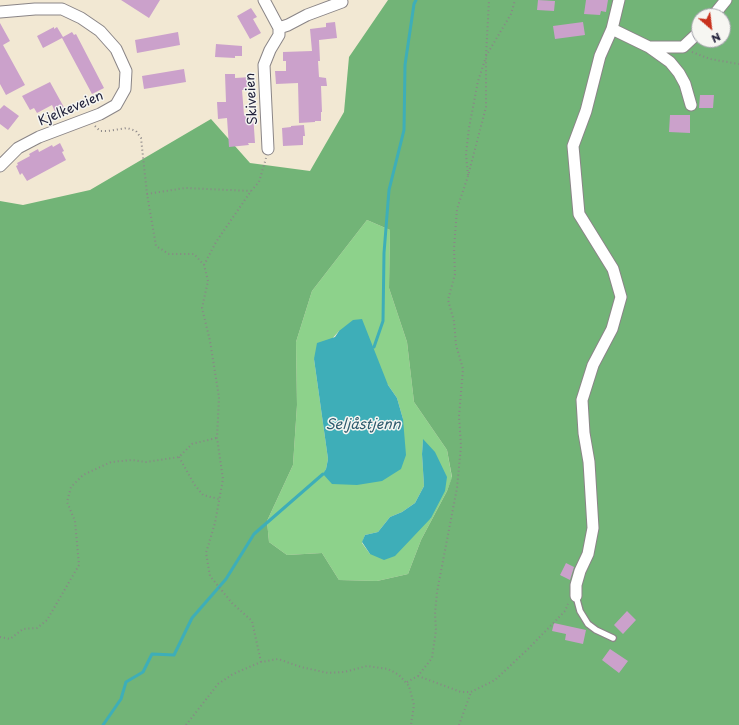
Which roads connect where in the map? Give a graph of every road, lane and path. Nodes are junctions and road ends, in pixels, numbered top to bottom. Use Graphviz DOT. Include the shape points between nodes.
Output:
graph roads {
  1 [pos="264,0"];
  2 [pos="489,0"];
  3 [pos="515,0"];
  4 [pos="619,0"];
  5 [pos="726,0"];
  6 [pos="342,2"];
  7 [pos="720,8"];
  8 [pos="0,12"];
  9 [pos="279,28"];
  10 [pos="612,29"];
  11 [pos="691,40"];
  12 [pos="649,47"];
  13 [pos="683,47"];
  14 [pos="486,56"];
  15 [pos="739,64"];
  16 [pos="691,105"];
  17 [pos="90,117"];
  18 [pos="268,149"];
  19 [pos="0,166"];
  20 [pos="468,176"];
  21 [pos="251,191"];
  22 [pos="147,194"];
  23 [pos="204,264"];
  24 [pos="217,438"];
  25 [pos="179,457"];
  26 [pos="219,500"];
  27 [pos="576,596"];
  28 [pos="0,638"];
  29 [pos="612,638"];
  30 [pos="261,662"];
  31 [pos="418,676"];
  32 [pos="407,682"];
  33 [pos="472,692"];
  34 [pos="186,725"];
  35 [pos="411,725"];
  36 [pos="459,725"];
  1 -- 9 [label="street"];
  2 -- 14 [label="path"];
  3 -- 14 [label="path" via="511,14"];
  4 -- 10 [label="street"];
  5 -- 7 [label="street"];
  6 -- 9 [label="street"];
  8 -- 17 [label="street, Kjelkeveien" via="62,9 100,31 116,49 126,71 125,89 116,105"];
  9 -- 18 [label="street, Skiveien" via="279,35 264,65"];
  10 -- 12 [label="street"];
  10 -- 27 [label="street" via="600,56 574,146 579,214 613,269 621,297 612,329 593,365 582,400 589,462 592,528 588,554 576,585"];
  11 -- 13 [label="street"];
  12 -- 13 [label="street"];
  12 -- 16 [label="street" via="670,62 679,73"];
  13 -- 15 [label="path" via="710,60"];
  14 -- 20 [label="path" via="486,107"];
  14 -- 20 [label="path" via="478,81 469,128 466,154"];
  17 -- 19 [label="street, Kjelkeveien" via="18,148"];
  17 -- 22 [label="path" via="100,131 127,128 136,130 141,138"];
  18 -- 21 [label="path" via="259,182"];
  20 -- 31 [label="path" via="457,209 454,248 456,274 448,300 463,369 457,488 437,592 432,658"];
  21 -- 22 [label="path" via="185,188"];
  21 -- 23 [label="path"];
  22 -- 23 [label="path" via="156,246 169,254 194,254"];
  23 -- 24 [label="path" via="208,281 202,308 219,397"];
  24 -- 25 [label="path" via="192,444"];
  24 -- 26 [label="path" via="223,479"];
  25 -- 26 [label="path" via="194,484 204,495"];
  25 -- 28 [label="path" via="146,462 111,462 83,476 71,487 67,502 75,521 78,565 47,620 37,628 23,629 10,639"];
  26 -- 30 [label="path" via="206,553 210,576 232,603 252,621"];
  27 -- 29 [label="lane" via="580,611 588,624"];
  27 -- 33 [label="path" via="571,599 565,611 495,680"];
  30 -- 32 [label="path" via="278,660 328,673 367,666 388,669"];
  30 -- 34 [label="path" via="233,674 218,684"];
  31 -- 32 [label="path"];
  31 -- 33 [label="path" via="460,692"];
  32 -- 35 [label="path" via="414,705"];
  33 -- 36 [label="path"];
}
